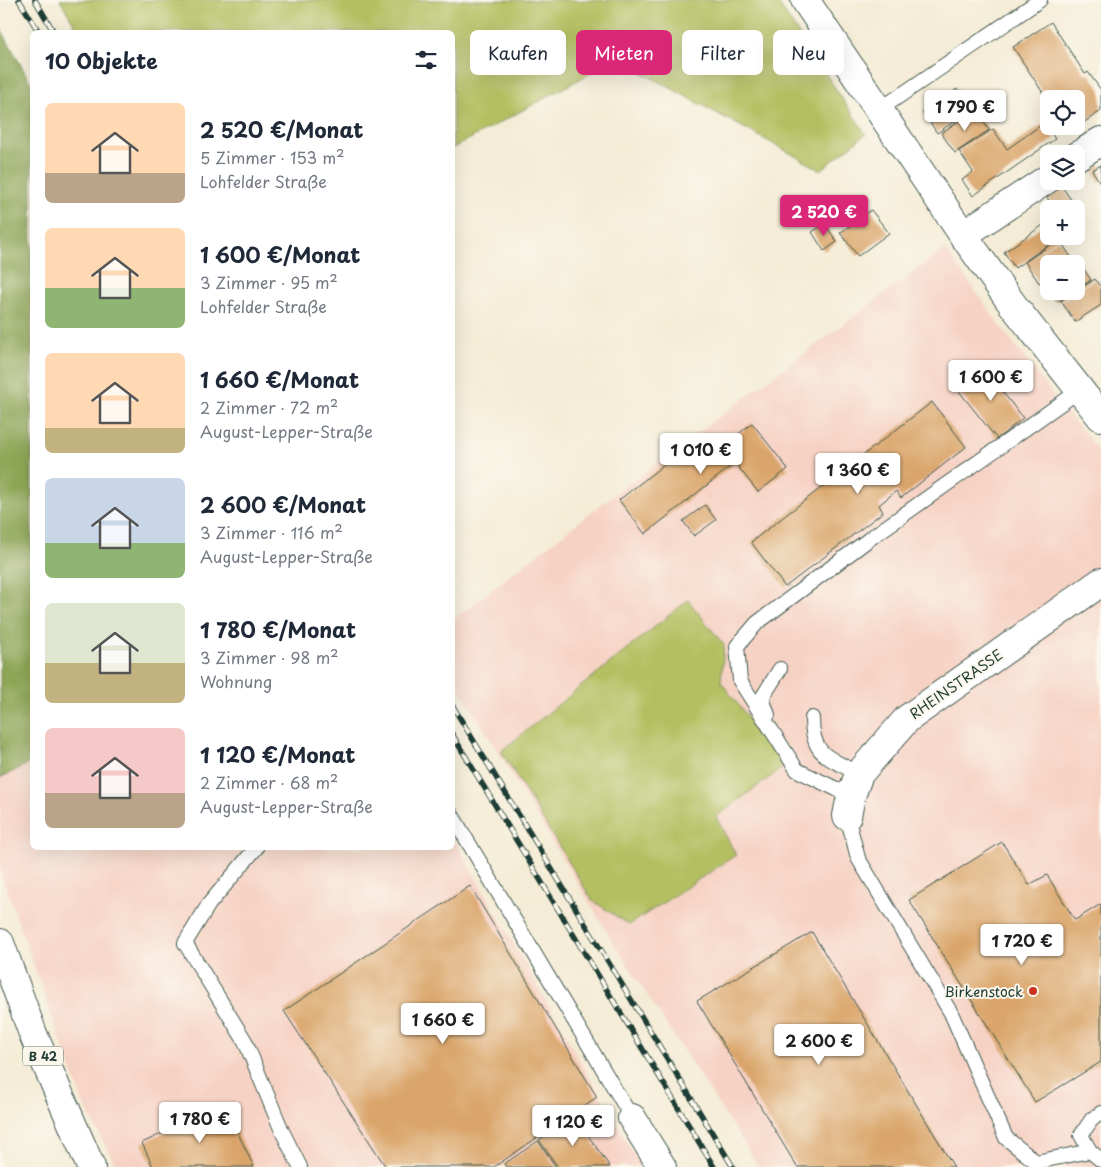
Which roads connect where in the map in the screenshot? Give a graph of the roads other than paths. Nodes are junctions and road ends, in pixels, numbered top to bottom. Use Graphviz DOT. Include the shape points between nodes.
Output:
graph roads {
  1 [pos="805,0"];
  2 [pos="1040,0"];
  3 [pos="879,110"];
  4 [pos="1101,141"];
  5 [pos="1085,151"];
  6 [pos="1040,184"];
  7 [pos="963,235"];
  8 [pos="1080,390"];
  9 [pos="1101,417"];
  10 [pos="1101,582"];
  11 [pos="780,669"];
  12 [pos="812,718"];
  13 [pos="777,741"];
  14 [pos="852,795"];
  15 [pos="455,820"];
  16 [pos="254,850"];
  17 [pos="0,943"];
  18 [pos="1101,1113"];
  19 [pos="632,1118"];
  20 [pos="1096,1155"];
  21 [pos="91,1167"];
  22 [pos="300,1167"];
  23 [pos="662,1167"];
  1 -- 3 [label="street"];
  2 -- 3 [label="lane"];
  3 -- 7 [label="street"];
  4 -- 5 [label="street"];
  6 -- 7 [label="street"];
  7 -- 8 [label="street"];
  8 -- 9 [label="street"];
  8 -- 13 [label="lane" via="764,617 737,646 740,680"];
  10 -- 14 [label="street, RHEINSTRASSE" via="907,718"];
  11 -- 13 [label="lane" via="762,698"];
  12 -- 14 [label="lane" via="812,737"];
  13 -- 14 [label="lane" via="796,770"];
  14 -- 20 [label="lane" via="858,858 951,1013 1006,1138 1036,1162"];
  15 -- 19 [label="lane"];
  16 -- 22 [label="lane" via="208,904 185,943 246,1041"];
  17 -- 21 [label="street, B 42" via="37,1042"];
  18 -- 20 [label="lane" via="1080,1135"];
  19 -- 23 [label="street"];
}
